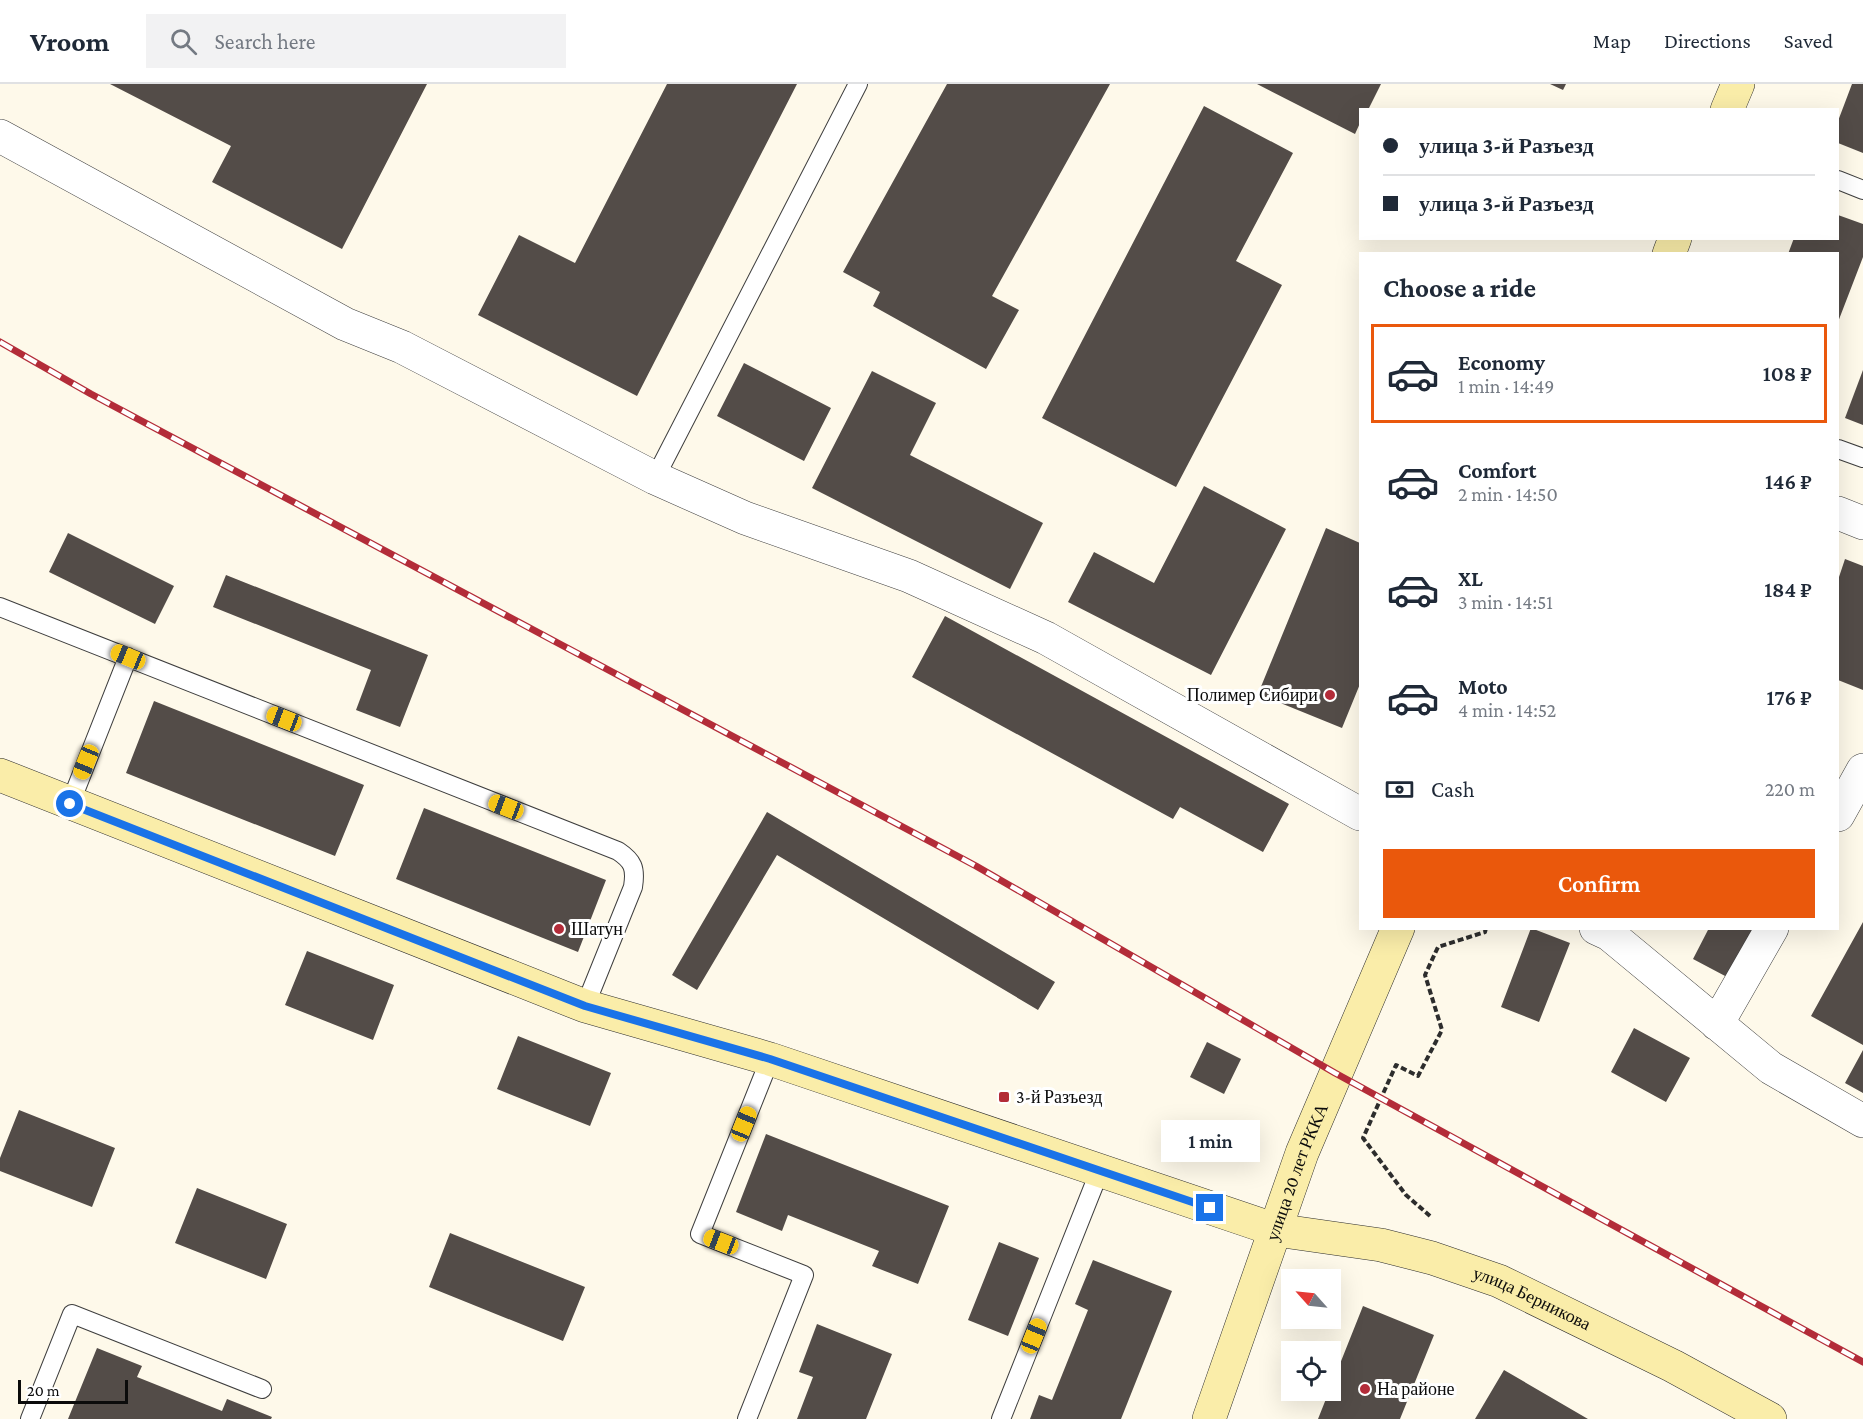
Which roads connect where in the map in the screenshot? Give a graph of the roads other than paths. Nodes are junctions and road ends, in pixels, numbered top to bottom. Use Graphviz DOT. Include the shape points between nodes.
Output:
graph roads {
  1 [pos="858,84"];
  2 [pos="1737,84"];
  3 [pos="1728,108"];
  4 [pos="0,136"];
  5 [pos="1839,180"];
  6 [pos="1863,190"];
  7 [pos="1839,449"];
  8 [pos="1863,459"];
  9 [pos="655,478"];
  10 [pos="1839,513"];
  11 [pos="1863,523"];
  12 [pos="0,607"];
  13 [pos="128,657"];
  14 [pos="1863,770"];
  15 [pos="0,775"];
  16 [pos="70,804"];
  17 [pos="1359,813"];
  18 [pos="1839,813"];
  19 [pos="1397,930"];
  20 [pos="1600,930"];
  21 [pos="1771,930"];
  22 [pos="585,1006"];
  23 [pos="1717,1024"];
  24 [pos="770,1059"];
  25 [pos="1863,1121"];
  26 [pos="1100,1170"];
  27 [pos="1276,1230"];
  28 [pos="262,1389"];
  29 [pos="30,1419"];
  30 [pos="747,1419"];
  31 [pos="1001,1419"];
  32 [pos="1209,1419"];
  33 [pos="1770,1419"];
  1 -- 9 [label="lane"];
  2 -- 3 [label="main road"];
  4 -- 9 [label="street" via="345,324 402,347"];
  5 -- 6 [label="lane"];
  7 -- 8 [label="lane"];
  9 -- 17 [label="street" via="745,518 909,576 1046,638"];
  10 -- 11 [label="street"];
  12 -- 13 [label="lane"];
  13 -- 16 [label="lane"];
  13 -- 22 [label="lane" via="626,857 633,866 633,887"];
  14 -- 18 [label="street"];
  15 -- 16 [label="main road, улица Берникова"];
  16 -- 22 [label="main road, улица Берникова"];
  19 -- 27 [label="main road, улица 20 лет РККА" via="1306,1143"];
  20 -- 23 [label="street"];
  21 -- 23 [label="street"];
  22 -- 24 [label="main road, улица Берникова"];
  23 -- 25 [label="street" via="1771,1068"];
  24 -- 26 [label="main road, улица Берникова"];
  24 -- 30 [label="lane" via="700,1234 804,1275"];
  26 -- 27 [label="main road, улица Берникова"];
  26 -- 31 [label="lane"];
  27 -- 32 [label="main road, улица 20 лет РККА"];
  27 -- 33 [label="main road, улица Берникова" via="1381,1245 1499,1281 1673,1366"];
  28 -- 29 [label="lane" via="72,1314"];
}
